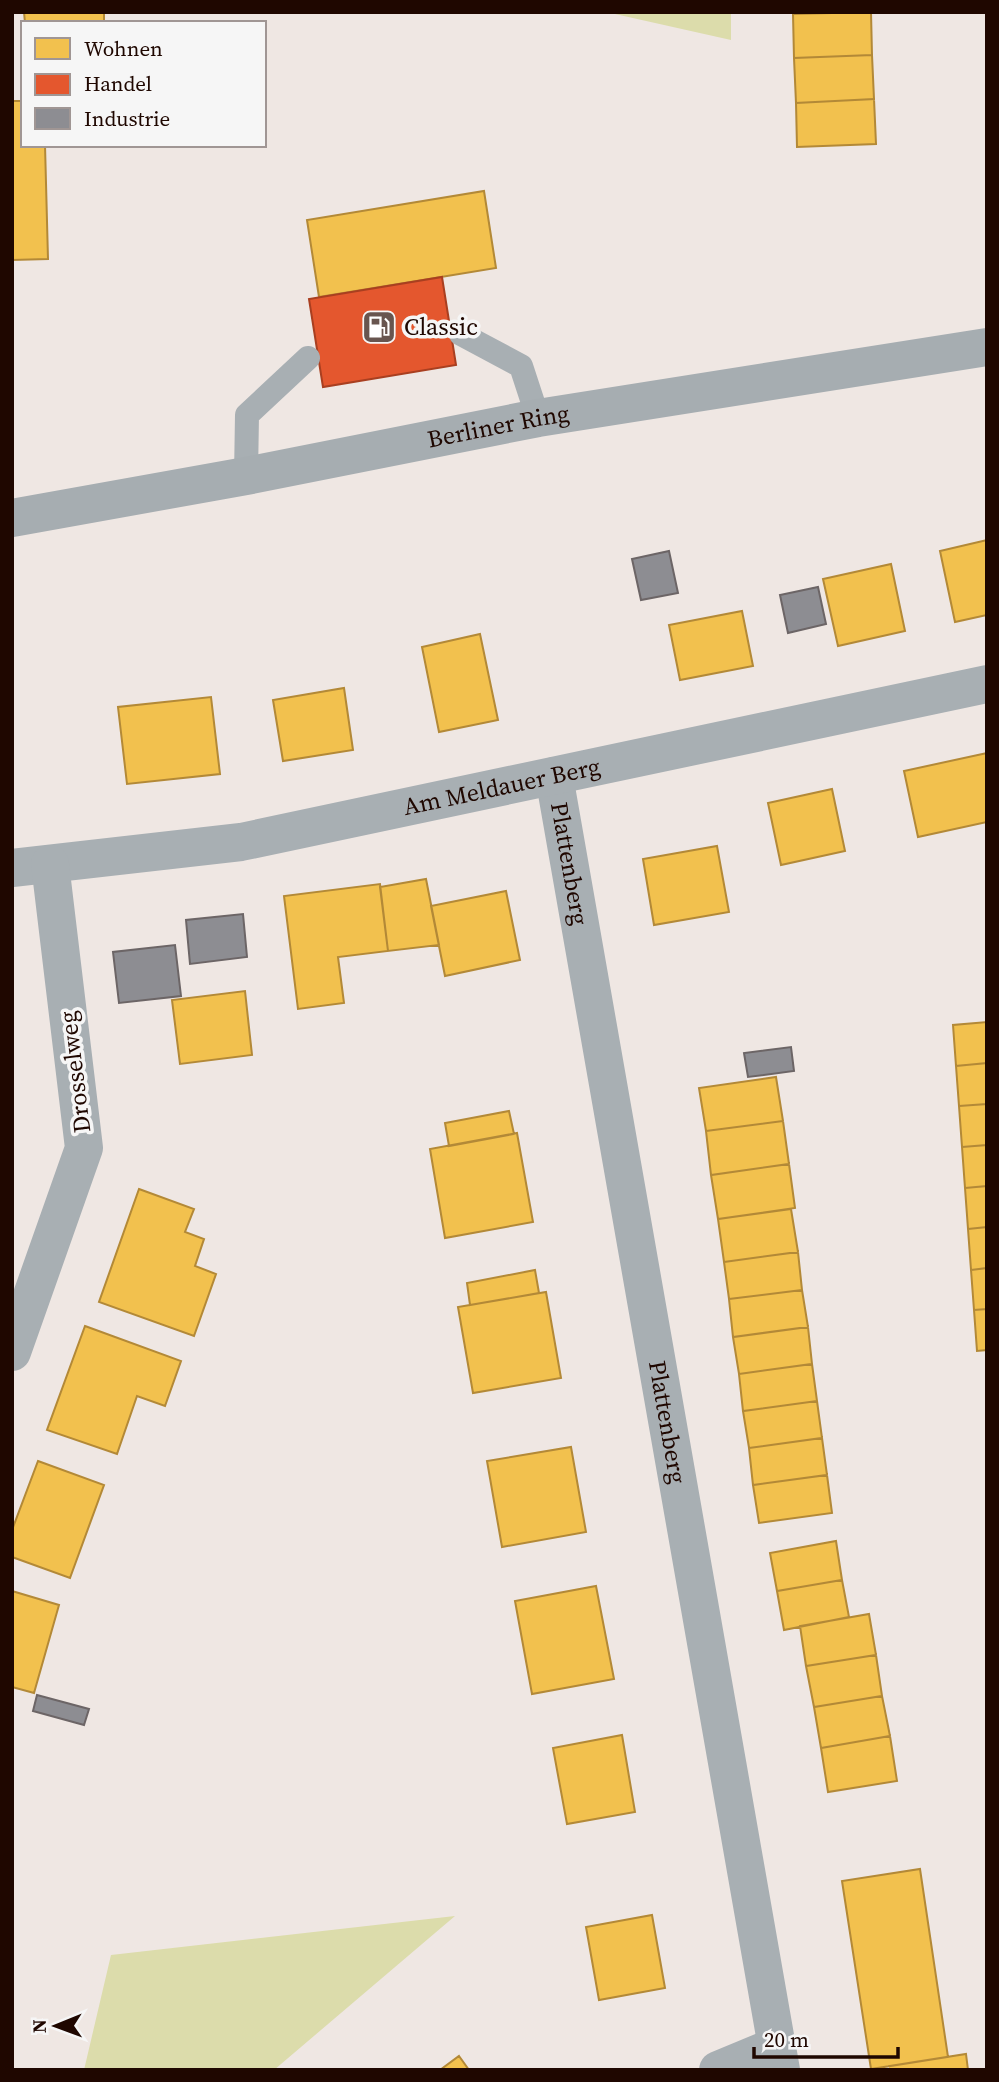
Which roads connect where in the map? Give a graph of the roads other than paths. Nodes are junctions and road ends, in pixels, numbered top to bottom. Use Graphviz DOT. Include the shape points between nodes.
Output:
graph roads {
  1 [pos="461,334"];
  2 [pos="987,347"];
  3 [pos="309,358"];
  4 [pos="538,418"];
  5 [pos="246,476"];
  6 [pos="12,518"];
  7 [pos="987,684"];
  8 [pos="554,776"];
  9 [pos="50,864"];
  10 [pos="12,868"];
  11 [pos="12,1352"];
  12 [pos="779,2058"];
  13 [pos="718,2070"];
  1 -- 4 [label="lane" via="521,366"];
  2 -- 4 [label="street, Berliner Ring"];
  3 -- 5 [label="lane" via="247,415"];
  4 -- 5 [label="street, Berliner Ring"];
  5 -- 6 [label="street, Berliner Ring"];
  7 -- 8 [label="street, Am Meldauer Berg"];
  8 -- 9 [label="street, Am Meldauer Berg" via="241,842"];
  8 -- 12 [label="street, Plattenberg"];
  9 -- 10 [label="street, Am Meldauer Berg"];
  9 -- 11 [label="street, Drosselweg" via="84,1148"];
  12 -- 13 [label="street"];
}
